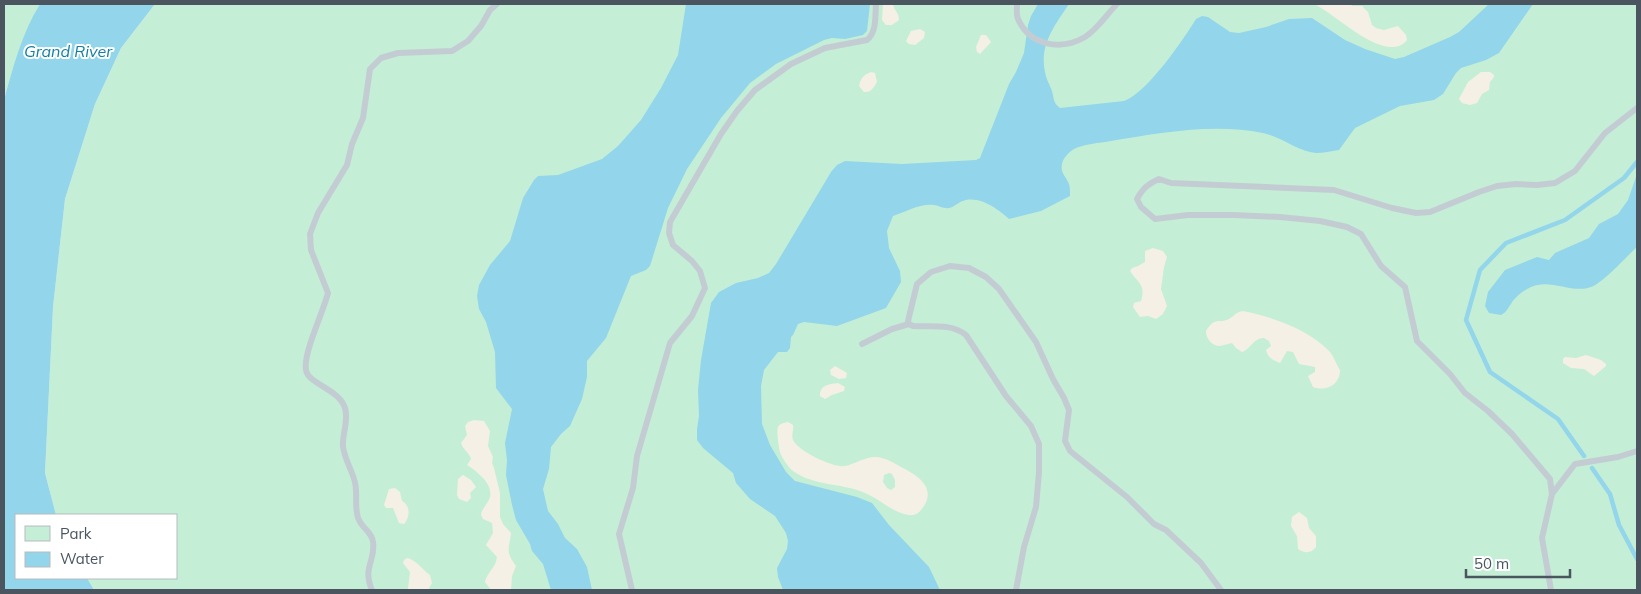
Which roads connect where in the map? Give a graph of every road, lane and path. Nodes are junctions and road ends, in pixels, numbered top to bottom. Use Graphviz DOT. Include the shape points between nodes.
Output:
graph roads {
  1 [pos="497,4"];
  2 [pos="876,4"];
  3 [pos="1017,4"];
  4 [pos="1117,4"];
  5 [pos="1637,108"];
  6 [pos="909,324"];
  7 [pos="862,344"];
  8 [pos="1637,451"];
  9 [pos="1552,494"];
  10 [pos="372,590"];
  11 [pos="632,590"];
  12 [pos="1016,590"];
  13 [pos="1221,590"];
  14 [pos="1551,590"];
  1 -- 10 [label="lane" via="468,41 452,51 398,53 381,58 370,68 363,118 347,165 318,213 310,234 311,250 328,293 307,353 306,370 309,378 336,394 345,408 347,419 343,446 355,480 356,511 373,540 374,549 368,567"];
  2 -- 11 [label="lane" via="872,36 867,40 825,48 791,64 755,90 721,134 670,222 673,245 700,271 705,288 692,316 670,343 637,456 633,488 619,534"];
  3 -- 4 [label="lane" via="1018,18 1032,38 1049,44 1068,45 1086,37"];
  5 -- 9 [label="lane" via="1604,133 1575,171 1555,183 1497,186 1430,212 1392,208 1334,190 1171,183 1159,179 1142,189 1138,199 1141,207 1156,219 1224,215 1280,217 1320,221 1361,234 1380,266 1405,287 1417,341 1465,393 1512,434 1550,479"];
  6 -- 7 [label="lane"];
  6 -- 12 [label="lane" via="959,329 1032,426 1039,444 1038,493"];
  6 -- 13 [label="lane" via="908,315 917,284 931,272 950,266 969,268 986,277 999,289 1036,342 1064,398 1069,410 1065,441 1070,451 1127,497 1154,524 1166,530 1200,563"];
  8 -- 9 [label="lane" via="1575,464"];
  9 -- 14 [label="lane" via="1542,538"];
}
